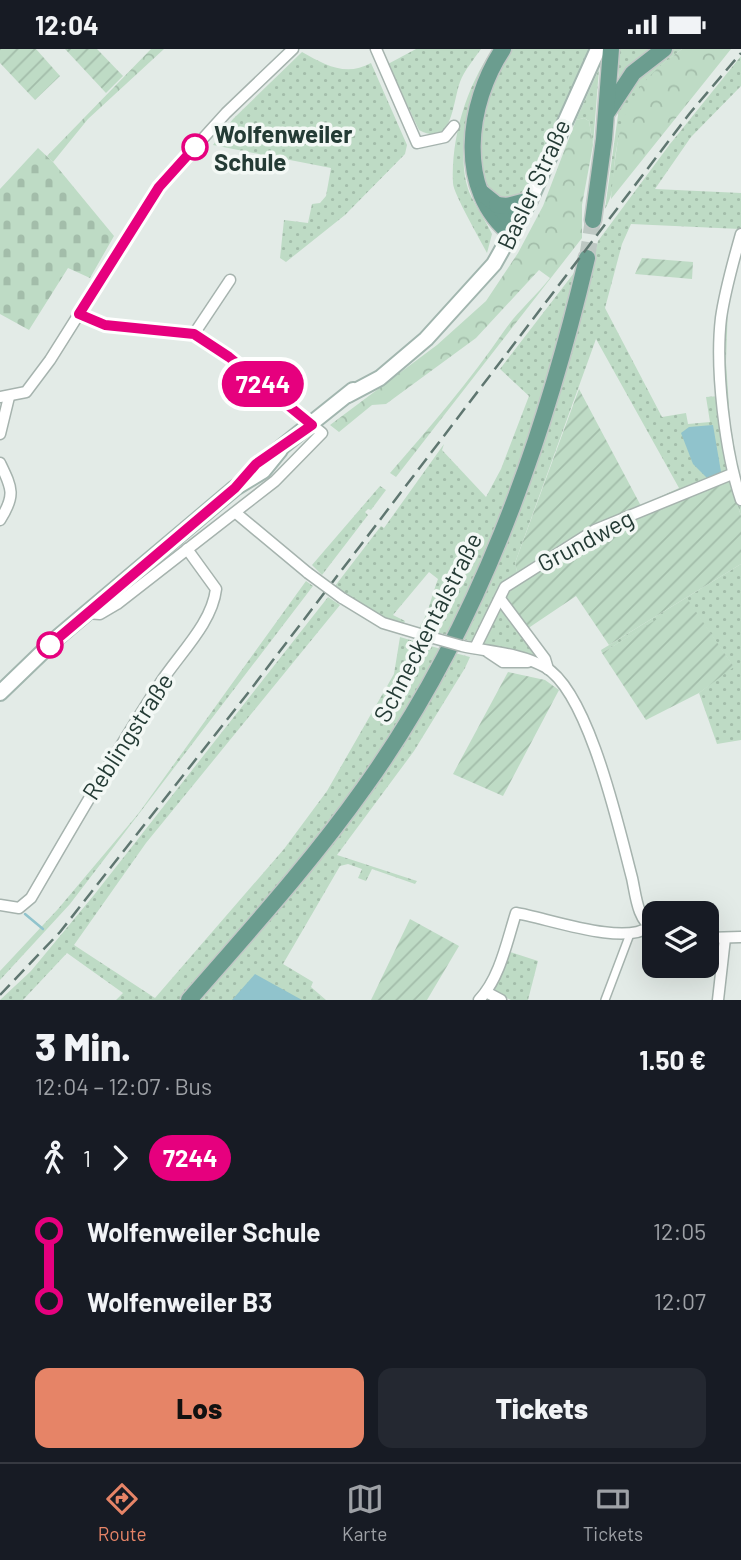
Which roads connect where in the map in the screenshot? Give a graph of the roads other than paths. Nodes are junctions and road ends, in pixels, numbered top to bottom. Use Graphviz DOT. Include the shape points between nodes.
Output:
graph roads {
  1 [pos="293,49"];
  2 [pos="376,49"];
  3 [pos="503,49"];
  4 [pos="598,49"];
  5 [pos="611,49"];
  6 [pos="664,49"];
  7 [pos="607,113"];
  8 [pos="454,126"];
  9 [pos="480,191"];
  10 [pos="530,200"];
  11 [pos="497,205"];
  12 [pos="593,220"];
  13 [pos="514,231"];
  14 [pos="741,234"];
  15 [pos="587,258"];
  16 [pos="230,280"];
  17 [pos="79,314"];
  18 [pos="194,334"];
  19 [pos="5,397"];
  20 [pos="312,425"];
  21 [pos="0,434"];
  22 [pos="0,463"];
  23 [pos="732,474"];
  24 [pos="741,500"];
  25 [pos="236,513"];
  26 [pos="0,520"];
  27 [pos="187,549"];
  28 [pos="501,600"];
  29 [pos="86,613"];
  30 [pos="475,648"];
  31 [pos="548,669"];
  32 [pos="0,693"];
  33 [pos="0,905"];
  34 [pos="642,913"];
  35 [pos="642,931"];
  36 [pos="631,934"];
  37 [pos="741,937"];
  38 [pos="719,938"];
  39 [pos="725,938"];
  40 [pos="482,996"];
  41 [pos="189,1000"];
  42 [pos="501,1000"];
  43 [pos="605,1000"];
  44 [pos="718,1000"];
  1 -- 17 [label="street" via="159,187"];
  2 -- 8 [label="street" via="417,143 445,137"];
  3 -- 9 [label="main road" via="485,81 476,112 473,158"];
  4 -- 10 [label="main road, Basler Straße"];
  5 -- 7 [label="main road"];
  6 -- 7 [label="main road" via="633,73"];
  7 -- 12 [label="main road"];
  9 -- 11 [label="main road"];
  9 -- 13 [label="main road" via="491,217"];
  10 -- 11 [label="main road"];
  10 -- 13 [label="main road, Basler Straße"];
  11 -- 13 [label="main road"];
  13 -- 20 [label="main road, Basler Straße" via="494,264 434,331 392,365 360,381"];
  14 -- 23 [label="street" via="721,322"];
  15 -- 41 [label="main road, Schneckentalstraße" via="546,414 500,537 439,666 351,806"];
  16 -- 18 [label="street"];
  17 -- 18 [label="street" via="105,325"];
  17 -- 19 [label="street" via="26,392"];
  18 -- 20 [label="street"];
  19 -- 21 [label="street"];
  20 -- 25 [label="street" via="322,433 307,452"];
  20 -- 29 [label="main road, Basler Straße" via="280,450 263,471 235,488"];
  22 -- 26 [label="street" via="11,491"];
  23 -- 24 [label="street"];
  23 -- 28 [label="street, Grundweg" via="595,530 505,587"];
  25 -- 27 [label="street"];
  25 -- 30 [label="street, bridge" via="308,573 383,623"];
  27 -- 29 [label="street" via="108,610"];
  27 -- 33 [label="street, Reblingstraße" via="216,589 215,606 100,778 32,898 19,908"];
  28 -- 30 [label="street, Grundweg"];
  28 -- 31 [label="street"];
  29 -- 32 [label="main road, Basler Straße"];
  30 -- 31 [label="street" via="503,662 529,662"];
  31 -- 34 [label="street" via="573,698 585,723"];
  35 -- 36 [label="street"];
  36 -- 40 [label="street" via="516,913"];
  36 -- 43 [label="street"];
  37 -- 39 [label="street"];
  38 -- 39 [label="street"];
  39 -- 44 [label="street"];
  40 -- 42 [label="street"];
}
